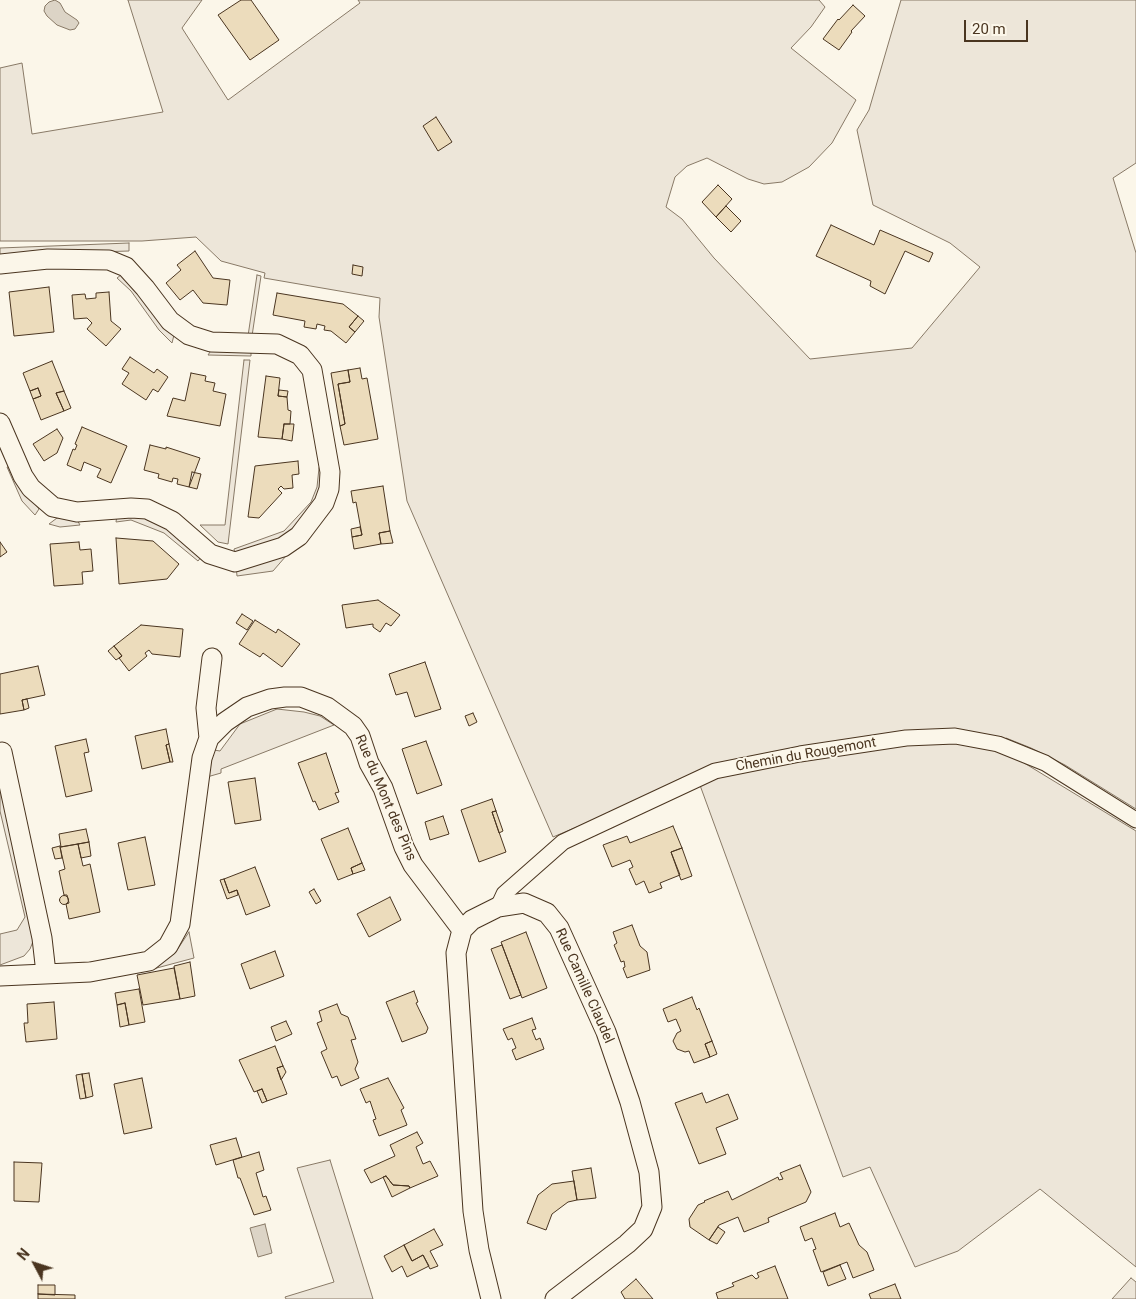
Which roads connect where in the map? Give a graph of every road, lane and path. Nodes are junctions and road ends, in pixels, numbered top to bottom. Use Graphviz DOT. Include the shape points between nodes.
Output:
graph roads {
  1 [pos="0,264"];
  2 [pos="0,423"];
  3 [pos="212,658"];
  4 [pos="209,738"];
  5 [pos="2,752"];
  6 [pos="1136,820"];
  7 [pos="498,907"];
  8 [pos="462,930"];
  9 [pos="46,973"];
  10 [pos="0,976"];
  11 [pos="492,1299"];
  12 [pos="555,1299"];
  1 -- 2 [label="street" via="48,259 109,260 126,267 170,321 189,334 211,342 277,344 300,355 312,370 330,472 329,489 324,503 299,536 284,548 235,562 210,554 172,522 147,509 77,512 53,507 23,476"];
  3 -- 4 [label="street, Rue du Mont des Pins" via="206,708"];
  4 -- 8 [label="street, Rue du Mont des Pins" via="246,707 270,699 300,697 345,718 360,736 413,865"];
  4 -- 9 [label="street, Rue du Mont des Pins" via="202,758 180,924 168,946 149,961 90,972"];
  5 -- 9 [label="street" via="42,938"];
  6 -- 7 [label="street, Chemin du Rougemont" via="1045,763 998,744 956,736 906,738 715,771 563,842 504,894"];
  7 -- 8 [label="street, Rue Camille Claudel" via="472,920"];
  7 -- 12 [label="street, Rue Camille Claudel" via="524,903 537,907 547,913 559,928 606,1032 649,1172 652,1207 643,1229"];
  8 -- 11 [label="street" via="456,953 473,1211"];
  9 -- 10 [label="street, Rue du Mont des Pins"];
}
